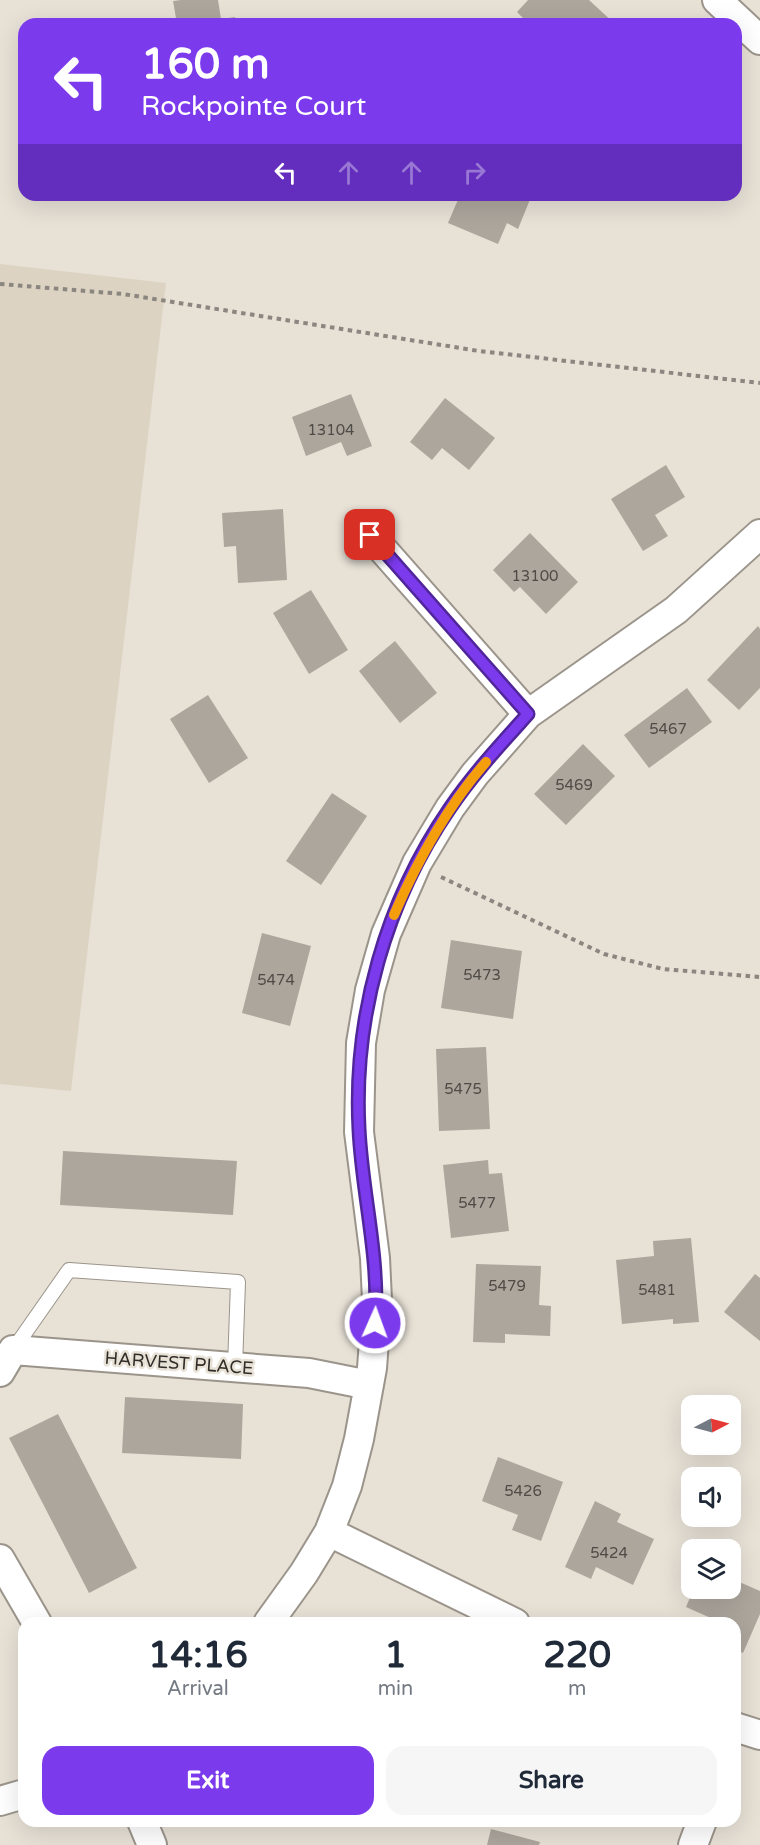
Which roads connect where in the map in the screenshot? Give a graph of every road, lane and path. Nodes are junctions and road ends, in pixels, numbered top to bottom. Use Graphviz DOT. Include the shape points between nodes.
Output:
graph roads {
  1 [pos="717,0"];
  2 [pos="736,18"];
  3 [pos="742,23"];
  4 [pos="760,40"];
  5 [pos="0,284"];
  6 [pos="760,383"];
  7 [pos="760,534"];
  8 [pos="370,535"];
  9 [pos="528,714"];
  10 [pos="417,863"];
  11 [pos="760,976"];
  12 [pos="7,1361"];
  13 [pos="235,1367"];
  14 [pos="369,1385"];
  15 [pos="329,1532"];
  16 [pos="0,1559"];
  17 [pos="34,1617"];
  18 [pos="272,1617"];
  19 [pos="503,1617"];
  20 [pos="18,1796"];
  21 [pos="0,1801"];
  22 [pos="144,1827"];
  23 [pos="700,1827"];
  24 [pos="152,1845"];
  25 [pos="693,1845"];
  1 -- 2 [label="street"];
  3 -- 4 [label="street"];
  5 -- 6 [label="path" via="123,294 479,351"];
  7 -- 9 [label="street" via="676,610"];
  8 -- 9 [label="street"];
  9 -- 10 [label="street" via="469,782"];
  10 -- 11 [label="path" via="604,954 663,969"];
  10 -- 14 [label="street" via="386,934 370,990 361,1043 359,1132 377,1300"];
  12 -- 13 [label="street, HARVEST PLACE"];
  12 -- 13 [label="lane" via="69,1270 238,1282"];
  13 -- 14 [label="street, HARVEST PLACE" via="309,1372"];
  14 -- 15 [label="street" via="346,1486"];
  15 -- 18 [label="street"];
  15 -- 19 [label="street"];
  16 -- 17 [label="street"];
  20 -- 21 [label="street"];
  22 -- 24 [label="street"];
  23 -- 25 [label="street"];
}
